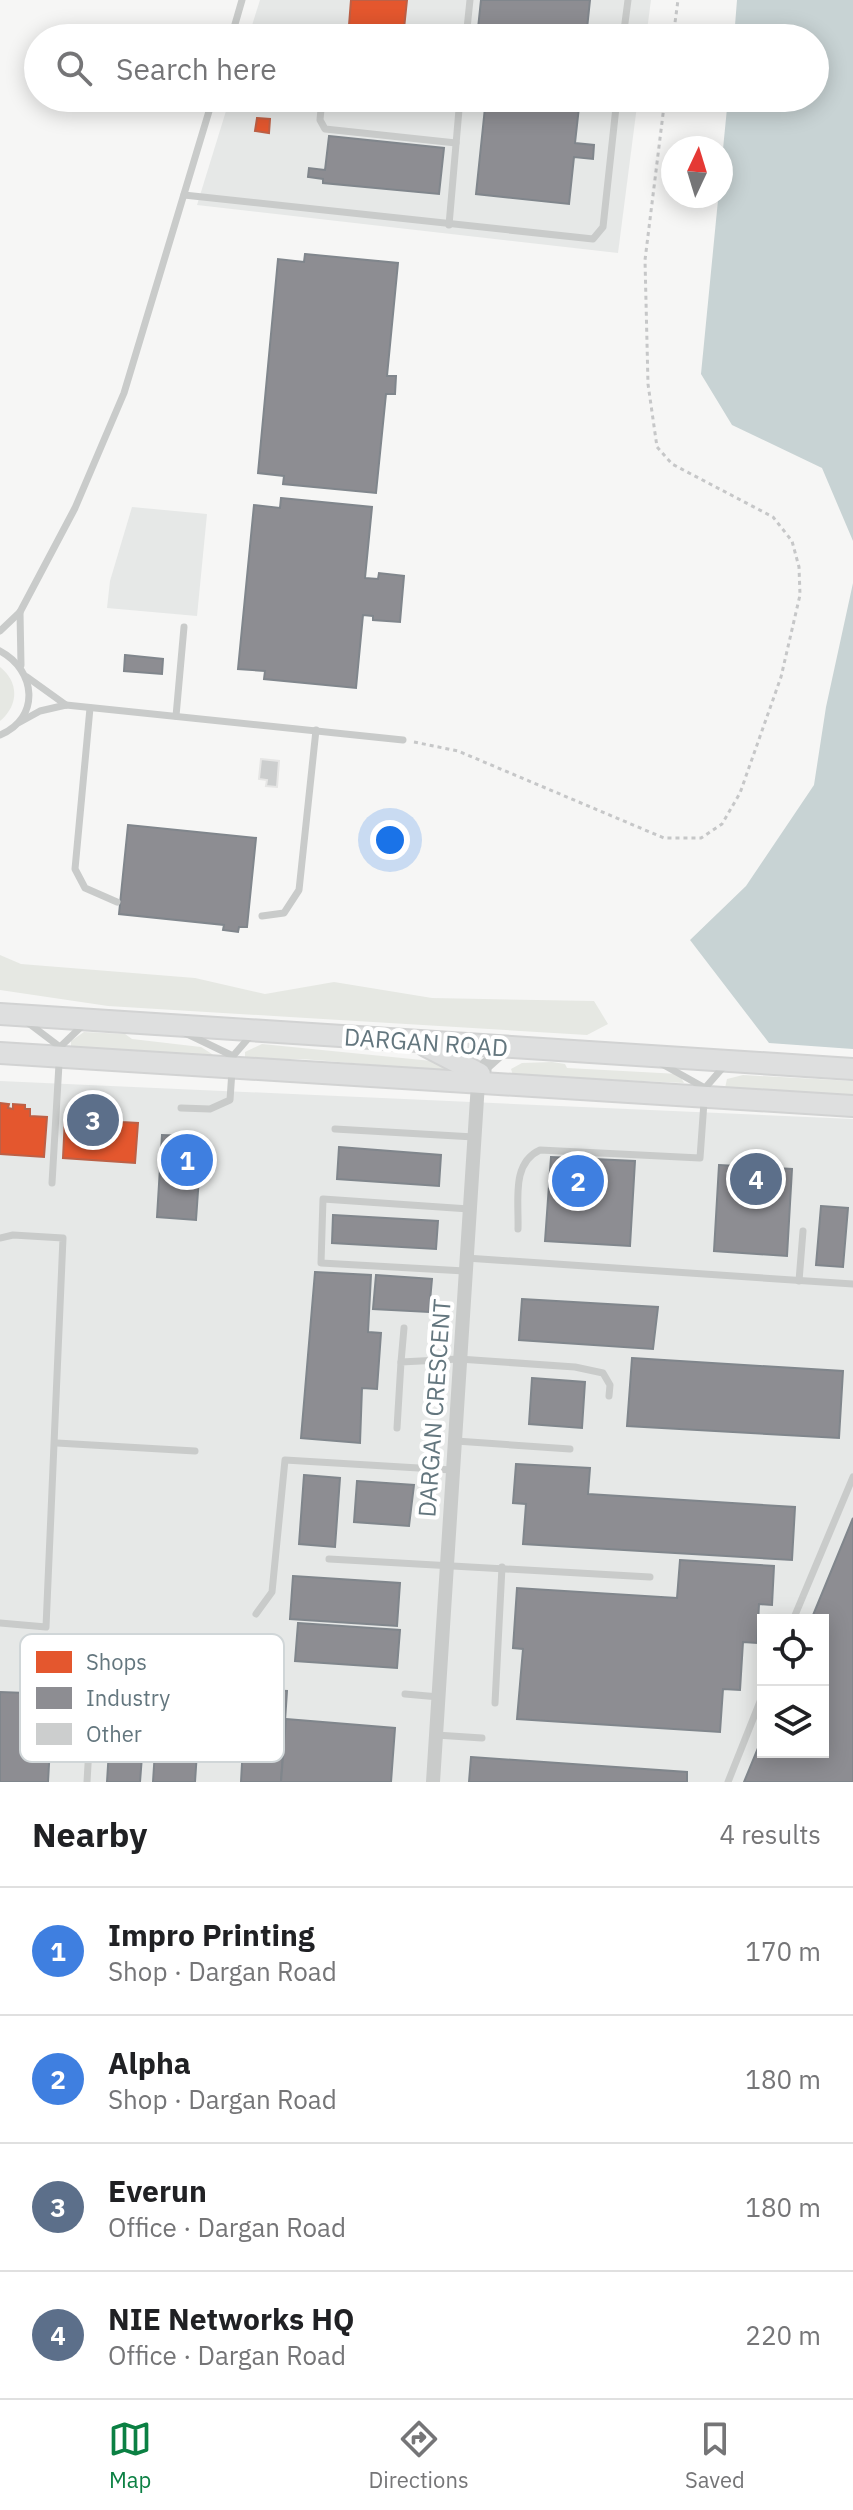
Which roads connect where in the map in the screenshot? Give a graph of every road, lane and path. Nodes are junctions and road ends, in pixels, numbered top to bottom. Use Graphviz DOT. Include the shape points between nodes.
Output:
graph roads {
  1 [pos="242,0"];
  2 [pos="470,0"];
  3 [pos="628,0"];
  4 [pos="678,0"];
  5 [pos="235,24"];
  6 [pos="467,24"];
  7 [pos="625,24"];
  8 [pos="675,24"];
  9 [pos="209,112"];
  10 [pos="321,112"];
  11 [pos="459,112"];
  12 [pos="615,112"];
  13 [pos="663,112"];
  14 [pos="456,143"];
  15 [pos="184,195"];
  16 [pos="449,225"];
  17 [pos="20,612"];
  18 [pos="184,627"];
  19 [pos="0,631"];
  20 [pos="0,651"];
  21 [pos="21,667"];
  22 [pos="27,677"];
  23 [pos="66,705"];
  24 [pos="90,708"];
  25 [pos="176,716"];
  26 [pos="20,722"];
  27 [pos="316,730"];
  28 [pos="0,738"];
  29 [pos="403,740"];
  30 [pos="117,902"];
  31 [pos="262,916"];
  32 [pos="10,1015"];
  33 [pos="88,1020"];
  34 [pos="173,1025"];
  35 [pos="257,1031"];
  36 [pos="415,1041"];
  37 [pos="505,1048"];
  38 [pos="60,1052"];
  39 [pos="0,1053"];
  40 [pos="640,1056"];
  41 [pos="728,1061"];
  42 [pos="232,1062"];
  43 [pos="853,1069"];
  44 [pos="479,1079"];
  45 [pos="705,1093"];
  46 [pos="853,1106"];
  47 [pos="181,1108"];
  48 [pos="335,1129"];
  49 [pos="474,1137"];
  50 [pos="52,1183"];
  51 [pos="469,1209"];
  52 [pos="518,1229"];
  53 [pos="803,1231"];
  54 [pos="0,1238"];
  55 [pos="465,1264"];
  56 [pos="799,1281"];
  57 [pos="853,1284"];
  58 [pos="404,1328"];
  59 [pos="459,1359"];
  60 [pos="401,1362"];
  61 [pos="609,1396"];
  62 [pos="397,1428"];
  63 [pos="454,1441"];
  64 [pos="57,1443"];
  65 [pos="570,1449"];
  66 [pos="195,1451"];
  67 [pos="452,1470"];
  68 [pos="853,1477"];
  69 [pos="329,1559"];
  70 [pos="447,1564"];
  71 [pos="502,1567"];
  72 [pos="650,1577"];
  73 [pos="256,1614"];
  74 [pos="796,1614"];
  75 [pos="0,1623"];
  76 [pos="405,1694"];
  77 [pos="439,1697"];
  78 [pos="495,1703"];
  79 [pos="757,1709"];
  80 [pos="436,1735"];
  81 [pos="482,1738"];
  82 [pos="88,1762"];
  83 [pos="87,1782"];
  84 [pos="433,1782"];
  85 [pos="728,1782"];
  1 -- 5 [label="lane"];
  2 -- 6 [label="lane"];
  3 -- 7 [label="lane"];
  4 -- 8 [label="path"];
  9 -- 15 [label="lane"];
  10 -- 14 [label="lane" via="325,129"];
  11 -- 14 [label="lane"];
  12 -- 16 [label="lane" via="598,235 585,241"];
  13 -- 29 [label="path" via="645,260 648,384 657,447 672,464 773,517 792,541 799,567 800,595 781,677 740,793 722,824 701,838 664,838 458,751"];
  14 -- 16 [label="lane"];
  15 -- 16 [label="lane"];
  15 -- 17 [label="lane" via="104,445"];
  17 -- 19 [label="lane"];
  17 -- 21 [label="lane"];
  18 -- 25 [label="lane"];
  20 -- 21 [label="lane"];
  21 -- 22 [label="lane"];
  22 -- 23 [label="lane"];
  22 -- 26 [label="lane" via="29,700"];
  23 -- 24 [label="lane"];
  23 -- 26 [label="lane"];
  24 -- 25 [label="lane"];
  24 -- 30 [label="lane" via="75,869 85,888"];
  25 -- 27 [label="lane"];
  26 -- 28 [label="lane"];
  27 -- 29 [label="lane"];
  27 -- 31 [label="lane" via="299,890 284,913"];
  32 -- 33 [label="street, DARGAN ROAD"];
  32 -- 38 [label="lane"];
  33 -- 34 [label="street, DARGAN ROAD"];
  33 -- 38 [label="lane"];
  34 -- 35 [label="street, DARGAN ROAD"];
  34 -- 42 [label="lane"];
  35 -- 36 [label="street, DARGAN ROAD"];
  35 -- 42 [label="lane"];
  36 -- 37 [label="street, DARGAN ROAD"];
  36 -- 44 [label="street"];
  37 -- 40 [label="street, DARGAN ROAD"];
  37 -- 44 [label="street"];
  38 -- 39 [label="street, DARGAN ROAD"];
  38 -- 42 [label="street, DARGAN ROAD"];
  38 -- 50 [label="lane"];
  40 -- 41 [label="street, DARGAN ROAD"];
  40 -- 45 [label="lane" via="676,1069"];
  41 -- 43 [label="street, DARGAN ROAD"];
  41 -- 45 [label="lane"];
  42 -- 44 [label="street, DARGAN ROAD"];
  42 -- 47 [label="lane" via="230,1100 224,1106"];
  44 -- 45 [label="street, DARGAN ROAD"];
  44 -- 49 [label="street, DARGAN CRESCENT"];
  45 -- 46 [label="street, DARGAN ROAD"];
  45 -- 52 [label="lane" via="700,1158 540,1150 528,1156 521,1165"];
  48 -- 49 [label="lane"];
  49 -- 51 [label="street, DARGAN CRESCENT"];
  51 -- 55 [label="street, DARGAN CRESCENT"];
  51 -- 55 [label="lane" via="323,1199 321,1263"];
  53 -- 56 [label="lane"];
  54 -- 64 [label="lane" via="63,1238"];
  55 -- 56 [label="lane"];
  55 -- 59 [label="street, DARGAN CRESCENT"];
  56 -- 57 [label="lane"];
  58 -- 60 [label="lane"];
  59 -- 60 [label="lane"];
  59 -- 61 [label="lane" via="603,1373"];
  59 -- 63 [label="street, DARGAN CRESCENT"];
  60 -- 62 [label="lane"];
  63 -- 65 [label="lane"];
  63 -- 67 [label="street, DARGAN CRESCENT"];
  64 -- 66 [label="lane"];
  64 -- 75 [label="lane" via="46,1627"];
  67 -- 70 [label="street, DARGAN CRESCENT"];
  67 -- 73 [label="lane" via="285,1460 272,1592"];
  68 -- 74 [label="lane"];
  69 -- 70 [label="lane"];
  70 -- 71 [label="lane"];
  70 -- 77 [label="street, DARGAN CRESCENT"];
  71 -- 72 [label="lane"];
  71 -- 78 [label="lane"];
  76 -- 77 [label="lane"];
  77 -- 80 [label="street, DARGAN CRESCENT"];
  79 -- 85 [label="lane"];
  80 -- 81 [label="lane"];
  80 -- 84 [label="street, DARGAN CRESCENT"];
  82 -- 83 [label="lane"];
}
